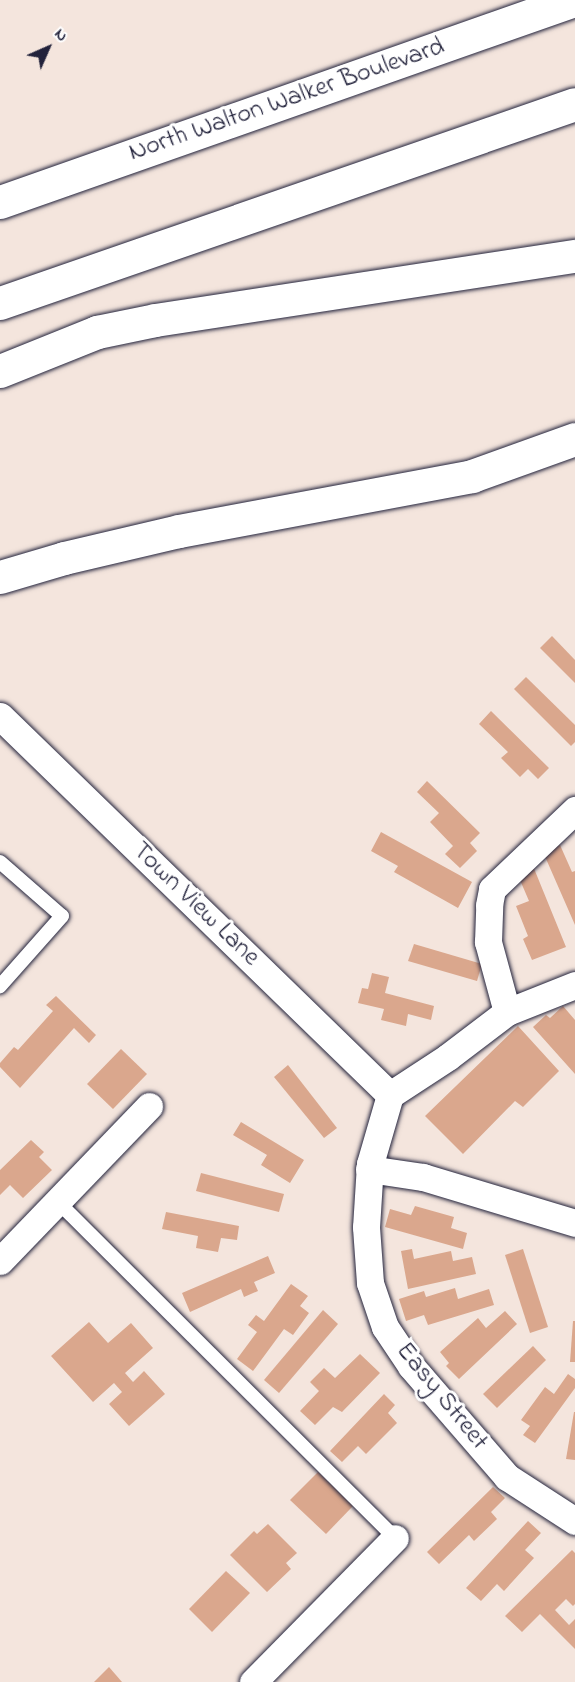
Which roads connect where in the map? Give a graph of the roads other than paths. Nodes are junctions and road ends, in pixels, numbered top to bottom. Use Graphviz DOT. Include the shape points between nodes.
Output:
graph roads {
  1 [pos="572,0"];
  2 [pos="575,104"];
  3 [pos="0,202"];
  4 [pos="575,256"];
  5 [pos="0,303"];
  6 [pos="0,371"];
  7 [pos="575,439"];
  8 [pos="0,577"];
  9 [pos="0,716"];
  10 [pos="575,810"];
  11 [pos="0,862"];
  12 [pos="575,985"];
  13 [pos="0,986"];
  14 [pos="507,1012"];
  15 [pos="390,1095"];
  16 [pos="149,1106"];
  17 [pos="369,1168"];
  18 [pos="58,1202"];
  19 [pos="575,1223"];
  20 [pos="0,1261"];
  21 [pos="575,1521"];
  22 [pos="395,1538"];
  23 [pos="253,1682"];
  1 -- 3 [label="main road, North Walton Walker Boulevard"];
  2 -- 5 [label="main road"];
  4 -- 6 [label="main road" via="155,320 96,332"];
  7 -- 8 [label="main road" via="472,476 179,531"];
  9 -- 15 [label="street, Town View Lane"];
  10 -- 14 [label="street" via="492,890 489,942"];
  11 -- 13 [label="lane" via="62,916"];
  12 -- 14 [label="street"];
  14 -- 15 [label="street"];
  15 -- 17 [label="street, Easy Street"];
  16 -- 18 [label="street"];
  17 -- 19 [label="street" via="423,1177"];
  17 -- 21 [label="street, Easy Street" via="366,1227 370,1283 385,1327 411,1366 507,1477"];
  18 -- 20 [label="street"];
  18 -- 22 [label="lane"];
  22 -- 23 [label="street"];
}
